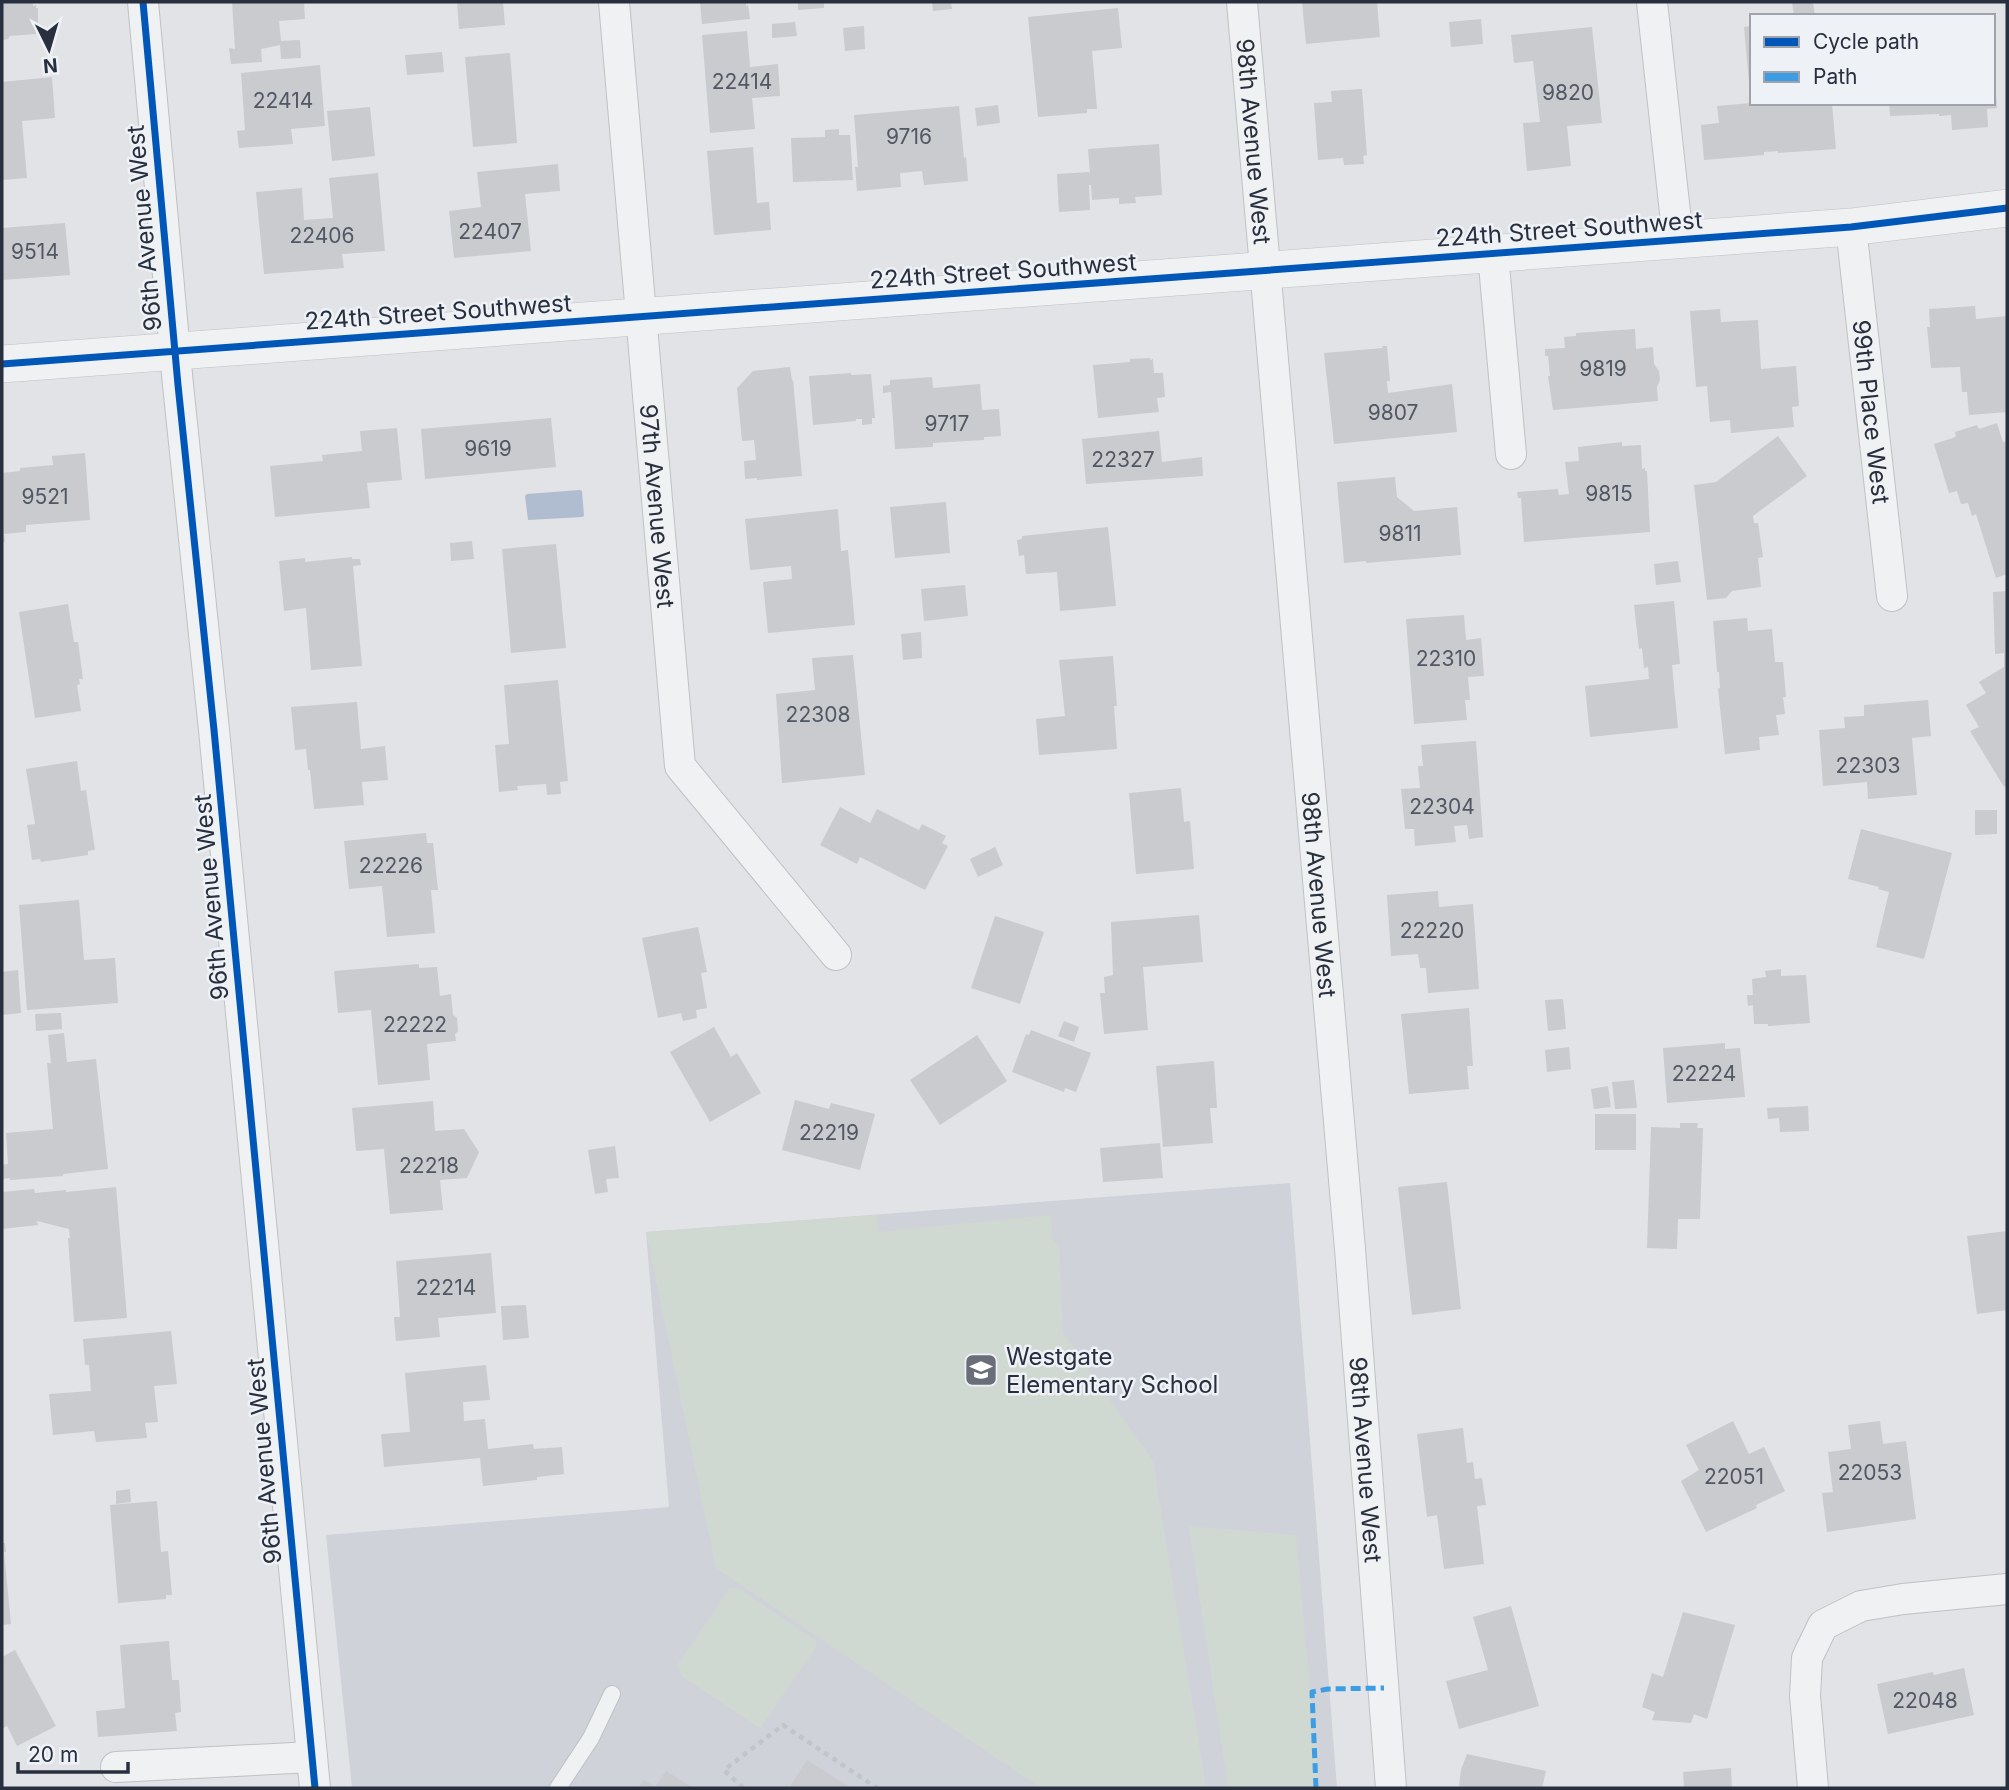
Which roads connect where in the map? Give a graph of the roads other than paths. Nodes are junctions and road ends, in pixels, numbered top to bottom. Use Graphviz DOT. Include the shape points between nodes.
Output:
graph roads {
  1 [pos="143,2"];
  2 [pos="614,2"];
  3 [pos="1242,2"];
  4 [pos="1652,2"];
  5 [pos="2007,208"];
  6 [pos="1851,226"];
  7 [pos="1678,240"];
  8 [pos="1493,254"];
  9 [pos="1265,270"];
  10 [pos="641,318"];
  11 [pos="175,350"];
  12 [pos="2,364"];
  13 [pos="1511,454"];
  14 [pos="1892,596"];
  15 [pos="836,955"];
  16 [pos="2007,1589"];
  17 [pos="612,1694"];
  18 [pos="312,1757"];
  19 [pos="116,1767"];
  20 [pos="315,1788"];
  21 [pos="558,1788"];
  22 [pos="1391,1788"];
  23 [pos="1813,1788"];
  1 -- 11 [label="street, 96th Avenue West"];
  2 -- 10 [label="street, 97th Avenue West"];
  3 -- 9 [label="street, 98th Avenue West"];
  4 -- 7 [label="street"];
  5 -- 6 [label="street, 224th Street Southwest"];
  6 -- 7 [label="street, 224th Street Southwest"];
  6 -- 14 [label="street, 99th Place West"];
  7 -- 8 [label="street, 224th Street Southwest"];
  8 -- 9 [label="street, 224th Street Southwest"];
  8 -- 13 [label="street"];
  9 -- 10 [label="street, 224th Street Southwest"];
  9 -- 22 [label="street, 98th Avenue West" via="1350,1249"];
  10 -- 11 [label="street, 224th Street Southwest"];
  10 -- 15 [label="street, 97th Avenue West" via="680,766"];
  11 -- 12 [label="street, 224th Street Southwest"];
  11 -- 18 [label="street, 96th Avenue West"];
  16 -- 23 [label="street" via="1861,1606 1824,1625 1807,1658 1805,1696"];
  17 -- 21 [label="lane" via="591,1738"];
  18 -- 19 [label="street"];
  18 -- 20 [label="street, 96th Avenue West"];
}
